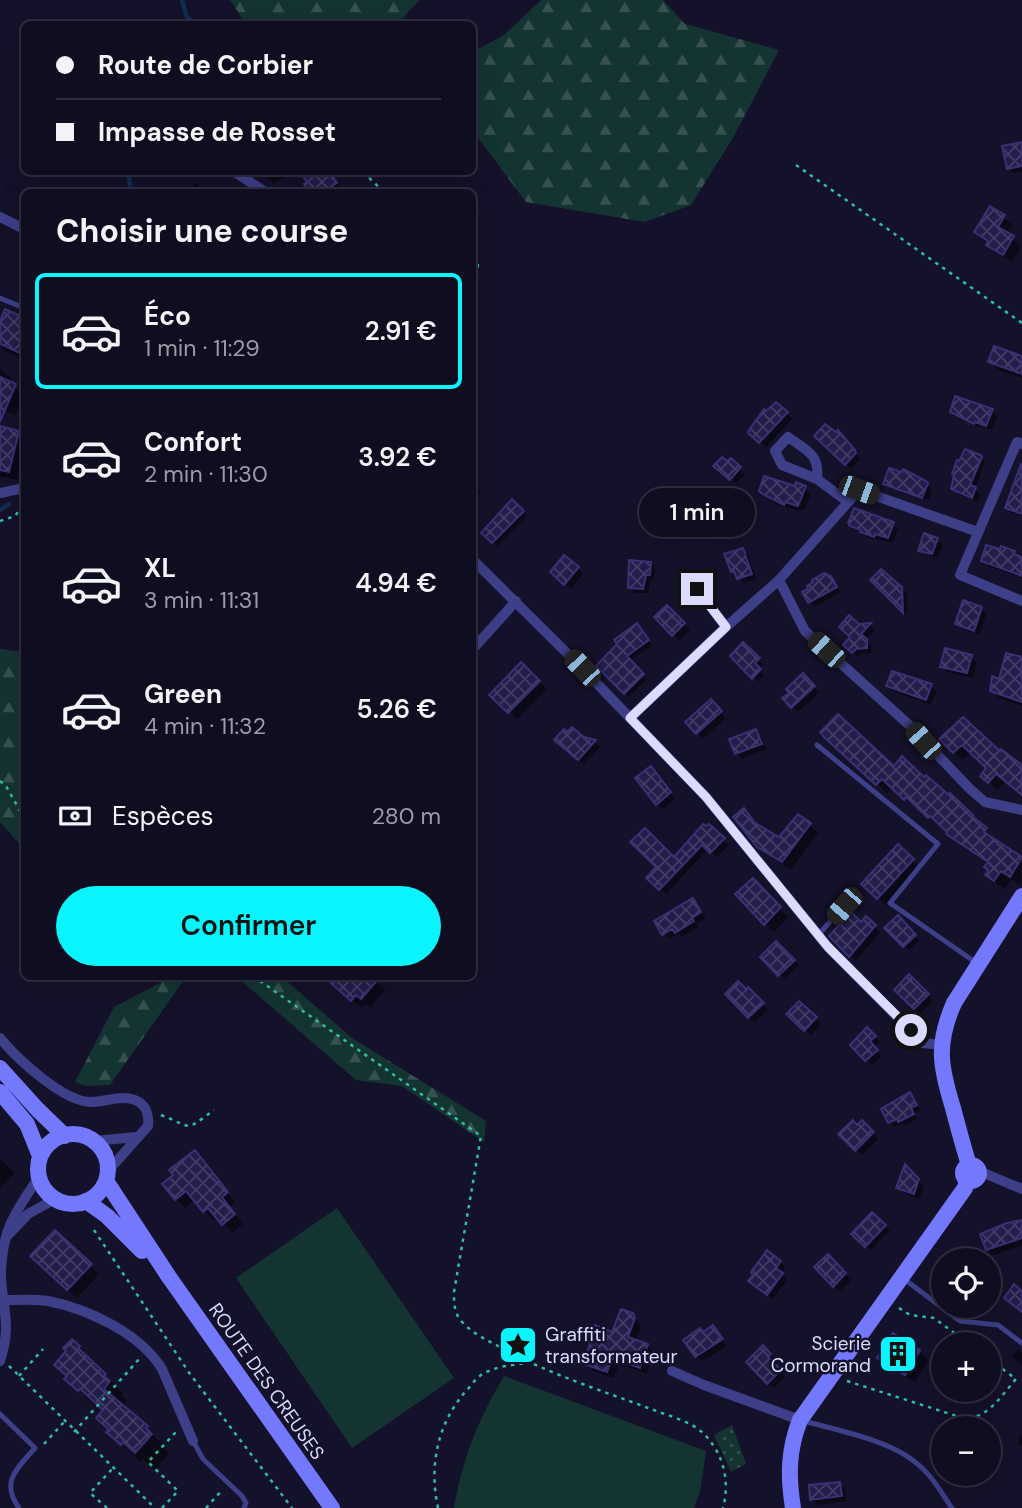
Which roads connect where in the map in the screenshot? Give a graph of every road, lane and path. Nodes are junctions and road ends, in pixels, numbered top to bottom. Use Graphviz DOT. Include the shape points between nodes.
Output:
graph roads {
  1 [pos="796,165"];
  2 [pos="240,175"];
  3 [pos="366,175"];
  4 [pos="260,189"];
  5 [pos="381,189"];
  6 [pos="0,217"];
  7 [pos="21,228"];
  8 [pos="0,298"];
  9 [pos="21,308"];
  10 [pos="1022,323"];
  11 [pos="1022,444"];
  12 [pos="817,479"];
  13 [pos="21,489"];
  14 [pos="0,493"];
  15 [pos="848,502"];
  16 [pos="21,508"];
  17 [pos="0,521"];
  18 [pos="978,533"];
  19 [pos="476,563"];
  20 [pos="779,580"];
  21 [pos="697,589"];
  22 [pos="516,601"];
  23 [pos="1022,601"];
  24 [pos="726,627"];
  25 [pos="476,646"];
  26 [pos="630,718"];
  27 [pos="817,745"];
  28 [pos="0,781"];
  29 [pos="1022,810"];
  30 [pos="21,813"];
  31 [pos="1022,896"];
  32 [pos="858,901"];
  33 [pos="818,935"];
  34 [pos="978,964"];
  35 [pos="259,980"];
  36 [pos="0,1038"];
  37 [pos="941,1045"];
  38 [pos="0,1068"];
  39 [pos="0,1092"];
  40 [pos="214,1110"];
  41 [pos="147,1113"];
  42 [pos="65,1136"];
  43 [pos="136,1137"];
  44 [pos="94,1141"];
  45 [pos="40,1156"];
  46 [pos="972,1172"];
  47 [pos="107,1176"];
  48 [pos="39,1177"];
  49 [pos="1022,1189"];
  50 [pos="55,1199"];
  51 [pos="86,1201"];
  52 [pos="94,1230"];
  53 [pos="3,1242"];
  54 [pos="169,1277"];
  55 [pos="901,1277"];
  56 [pos="886,1298"];
  57 [pos="4,1300"];
  58 [pos="953,1332"];
  59 [pos="1022,1343"];
  60 [pos="43,1349"];
  61 [pos="147,1350"];
  62 [pos="1,1359"];
  63 [pos="528,1363"];
  64 [pos="1001,1368"];
  65 [pos="672,1371"];
  66 [pos="19,1376"];
  67 [pos="830,1376"];
  68 [pos="1001,1397"];
  69 [pos="997,1402"];
  70 [pos="0,1414"];
  71 [pos="800,1420"];
  72 [pos="65,1421"];
  73 [pos="185,1422"];
  74 [pos="74,1432"];
  75 [pos="193,1441"];
  76 [pos="35,1448"];
  77 [pos="113,1468"];
  78 [pos="228,1483"];
  79 [pos="19,1508"];
  80 [pos="107,1508"];
  81 [pos="155,1508"];
  82 [pos="163,1508"];
  83 [pos="206,1508"];
  84 [pos="244,1508"];
  85 [pos="292,1508"];
  86 [pos="332,1508"];
  87 [pos="438,1508"];
  88 [pos="723,1508"];
  89 [pos="793,1508"];
  90 [pos="952,1508"];
  1 -- 10 [label="path"];
  2 -- 4 [label="street"];
  3 -- 5 [label="path"];
  6 -- 7 [label="street"];
  8 -- 9 [label="lane"];
  11 -- 18 [label="street" via="1017,442"];
  12 -- 15 [label="street"];
  13 -- 14 [label="street"];
  15 -- 18 [label="street" via="859,490"];
  15 -- 20 [label="street"];
  16 -- 17 [label="path" via="15,516"];
  18 -- 23 [label="street" via="960,575"];
  19 -- 22 [label="street"];
  20 -- 24 [label="street"];
  20 -- 29 [label="street" via="805,631 908,724 970,789 985,802"];
  21 -- 24 [label="street"];
  22 -- 25 [label="street"];
  22 -- 26 [label="street"];
  24 -- 26 [label="street"];
  26 -- 33 [label="street" via="706,797"];
  27 -- 34 [label="lane" via="938,844 890,903"];
  28 -- 30 [label="path"];
  31 -- 34 [label="main road"];
  32 -- 33 [label="lane" via="844,906"];
  33 -- 37 [label="street" via="923,1043"];
  34 -- 37 [label="main road" via="954,1003"];
  35 -- 63 [label="path" via="481,1136 454,1292 455,1310 477,1335"];
  36 -- 41 [label="street" via="72,1099 137,1100"];
  37 -- 46 [label="main road" via="944,1081"];
  38 -- 42 [label="main road"];
  39 -- 45 [label="main road" via="27,1124"];
  40 -- 41 [label="path" via="185,1127"];
  41 -- 43 [label="street" via="148,1126"];
  42 -- 44 [label="main road" via="74,1134"];
  42 -- 45 [label="main road" via="52,1141"];
  43 -- 44 [label="street"];
  43 -- 47 [label="street"];
  44 -- 47 [label="main road, ROUTE DES CREUSES" via="103,1151"];
  45 -- 48 [label="main road"];
  46 -- 49 [label="street"];
  46 -- 55 [label="main road"];
  47 -- 51 [label="main road" via="102,1189"];
  47 -- 54 [label="main road, ROUTE DES CREUSES"];
  48 -- 50 [label="main road"];
  48 -- 53 [label="street" via="15,1209"];
  50 -- 51 [label="main road" via="76,1204"];
  50 -- 53 [label="street" via="28,1214"];
  51 -- 54 [label="main road, ROUTE DES CREUSES"];
  52 -- 85 [label="path" via="190,1374"];
  53 -- 57 [label="street"];
  54 -- 86 [label="main road, ROUTE DES CREUSES"];
  55 -- 56 [label="main road"];
  55 -- 59 [label="lane" via="960,1321 998,1325"];
  56 -- 58 [label="path" via="910,1315 934,1318"];
  56 -- 67 [label="main road"];
  57 -- 61 [label="street" via="41,1300 71,1308 117,1327"];
  57 -- 62 [label="street" via="8,1326"];
  60 -- 66 [label="path"];
  61 -- 73 [label="street" via="162,1370"];
  61 -- 74 [label="path"];
  62 -- 66 [label="path"];
  63 -- 87 [label="path" via="503,1366 480,1376 456,1403 434,1458"];
  63 -- 88 [label="path" via="704,1433 725,1469 728,1492"];
  64 -- 68 [label="path" via="1016,1379"];
  65 -- 71 [label="street"];
  66 -- 72 [label="path"];
  67 -- 69 [label="path" via="966,1419 978,1418"];
  67 -- 71 [label="main road"];
  70 -- 76 [label="lane"];
  71 -- 89 [label="main road" via="789,1468"];
  71 -- 90 [label="lane" via="886,1446 914,1460"];
  72 -- 74 [label="path"];
  72 -- 76 [label="path" via="42,1447"];
  73 -- 75 [label="street"];
  73 -- 82 [label="path" via="148,1462 178,1491"];
  74 -- 77 [label="path"];
  75 -- 78 [label="lane" via="203,1460"];
  76 -- 79 [label="lane" via="10,1477 9,1490"];
  77 -- 80 [label="path" via="90,1493"];
  77 -- 81 [label="path"];
  78 -- 83 [label="path"];
  78 -- 84 [label="lane" via="242,1496"];
}
